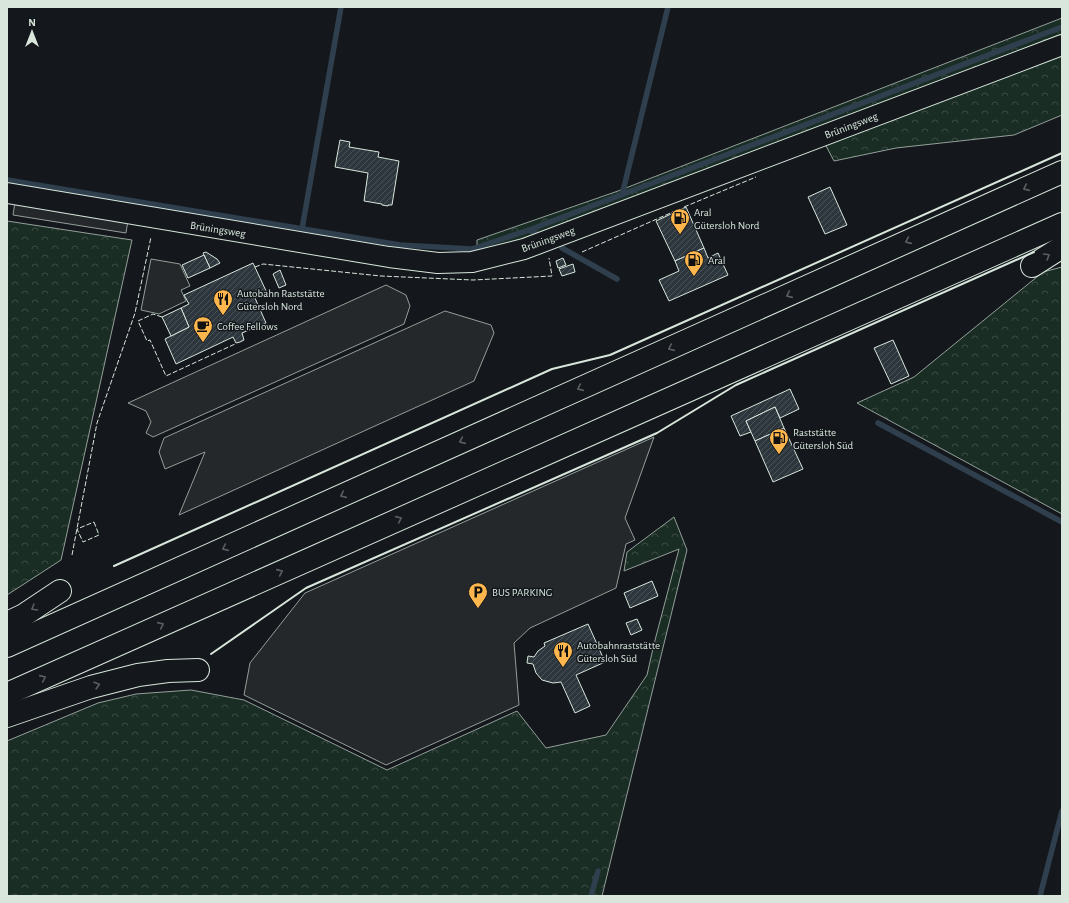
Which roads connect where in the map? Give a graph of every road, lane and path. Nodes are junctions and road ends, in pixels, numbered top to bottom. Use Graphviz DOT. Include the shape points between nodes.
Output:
graph roads {
  1 [pos="1062,44"];
  2 [pos="1062,172"];
  3 [pos="7,193"];
  4 [pos="1062,224"];
  5 [pos="1062,247"];
  6 [pos="1032,266"];
  7 [pos="60,592"];
  8 [pos="7,623"];
  9 [pos="7,646"];
  10 [pos="198,670"];
  11 [pos="7,694"];
  12 [pos="7,716"];
  1 -- 3 [label="street, Brüningsweg" via="524,249 472,262 438,263 389,257"];
  2 -- 9 [label="highway, one-way"];
  11 -- 4 [label="highway, one-way"];
  6 -- 5 [label="highway, one-way"];
  7 -- 8 [label="highway, one-way"];
  12 -- 10 [label="highway, one-way" via="132,676"];
}
